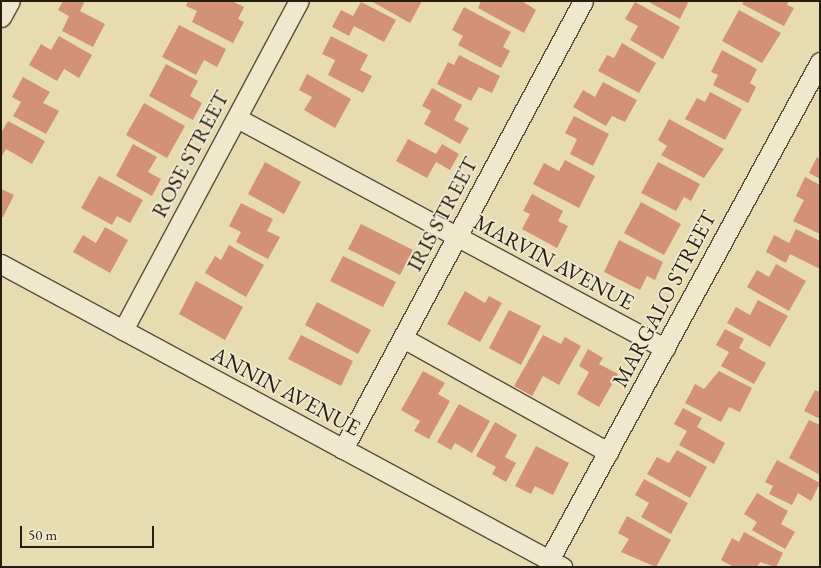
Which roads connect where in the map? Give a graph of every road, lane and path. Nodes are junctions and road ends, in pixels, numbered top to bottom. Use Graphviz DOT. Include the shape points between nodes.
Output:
graph roads {
  1 [pos="10,1"];
  2 [pos="299,1"];
  3 [pos="583,1"];
  4 [pos="1,17"];
  5 [pos="820,62"];
  6 [pos="237,118"];
  7 [pos="457,236"];
  8 [pos="1,264"];
  9 [pos="123,330"];
  10 [pos="403,338"];
  11 [pos="665,348"];
  12 [pos="343,449"];
  13 [pos="608,452"];
  14 [pos="556,563"];
  1 -- 4 [label="street"];
  2 -- 6 [label="street, ROSE STREET"];
  3 -- 7 [label="street, IRIS STREET"];
  5 -- 11 [label="street, MARGALO STREET"];
  6 -- 7 [label="street, MARVIN AVENUE"];
  6 -- 9 [label="street, ROSE STREET"];
  7 -- 10 [label="street, IRIS STREET"];
  7 -- 11 [label="street, MARVIN AVENUE"];
  8 -- 9 [label="street, ANNIN AVENUE"];
  9 -- 12 [label="street, ANNIN AVENUE"];
  10 -- 12 [label="street, IRIS STREET"];
  10 -- 13 [label="street"];
  11 -- 13 [label="street, MARGALO STREET"];
  12 -- 14 [label="street, ANNIN AVENUE"];
  13 -- 14 [label="street, MARGALO STREET"];
}
